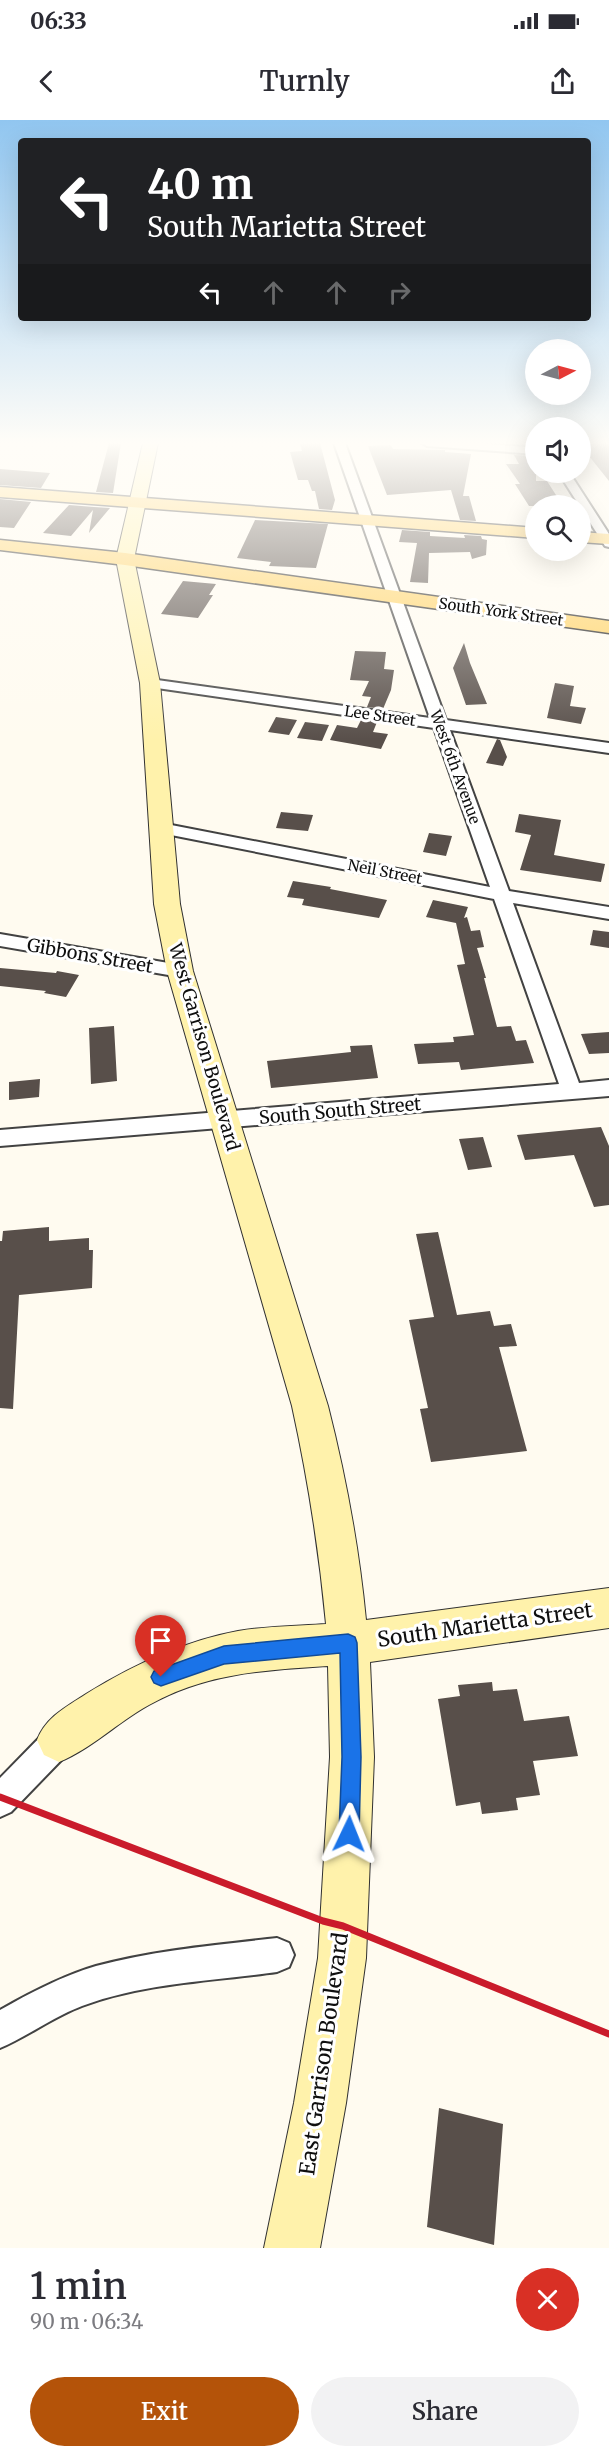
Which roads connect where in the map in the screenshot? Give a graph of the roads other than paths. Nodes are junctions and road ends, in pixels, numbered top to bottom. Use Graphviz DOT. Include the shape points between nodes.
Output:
graph roads {
  1 [pos="128,542"];
  2 [pos="374,542"];
  3 [pos="0,545"];
  4 [pos="125,559"];
  5 [pos="394,597"];
  6 [pos="609,627"];
  7 [pos="150,684"];
  8 [pos="440,724"];
  9 [pos="609,748"];
  10 [pos="161,828"];
  11 [pos="501,895"];
  12 [pos="609,913"];
  13 [pos="0,940"];
  14 [pos="180,971"];
  15 [pos="609,1088"];
  16 [pos="572,1091"];
  17 [pos="225,1121"];
  18 [pos="0,1138"];
  19 [pos="609,1608"];
  20 [pos="348,1643"];
  21 [pos="59,1740"];
  22 [pos="0,1801"];
  23 [pos="277,1955"];
  24 [pos="0,2030"];
  25 [pos="292,2248"];
  1 -- 4 [label="main road, West Garrison Boulevard"];
  2 -- 5 [label="street, West 6th Avenue"];
  3 -- 4 [label="main road, South York Street"];
  4 -- 5 [label="main road, South York Street"];
  4 -- 7 [label="main road, West Garrison Boulevard"];
  5 -- 6 [label="main road, South York Street"];
  5 -- 8 [label="street, West 6th Avenue"];
  7 -- 8 [label="street, Lee Street"];
  7 -- 10 [label="main road, West Garrison Boulevard"];
  8 -- 9 [label="street, Lee Street"];
  8 -- 11 [label="street, West 6th Avenue"];
  10 -- 11 [label="street, Neil Street"];
  10 -- 14 [label="main road, West Garrison Boulevard" via="167,904"];
  11 -- 12 [label="street, Neil Street"];
  11 -- 16 [label="street, West 6th Avenue"];
  13 -- 14 [label="street, Gibbons Street"];
  14 -- 17 [label="main road, West Garrison Boulevard"];
  15 -- 16 [label="street, South South Street"];
  16 -- 17 [label="street, South South Street"];
  17 -- 18 [label="street, South South Street"];
  17 -- 20 [label="main road, West Garrison Boulevard" via="278,1294 327,1477"];
  19 -- 20 [label="main road, South Marietta Street"];
  20 -- 21 [label="main road, South Marietta Street" via="224,1655 182,1668 140,1686"];
  20 -- 25 [label="main road, East Garrison Boulevard" via="352,1757 342,1958"];
  21 -- 22 [label="street"];
  23 -- 24 [label="street" via="145,1973 93,1985 42,2006"];
}
